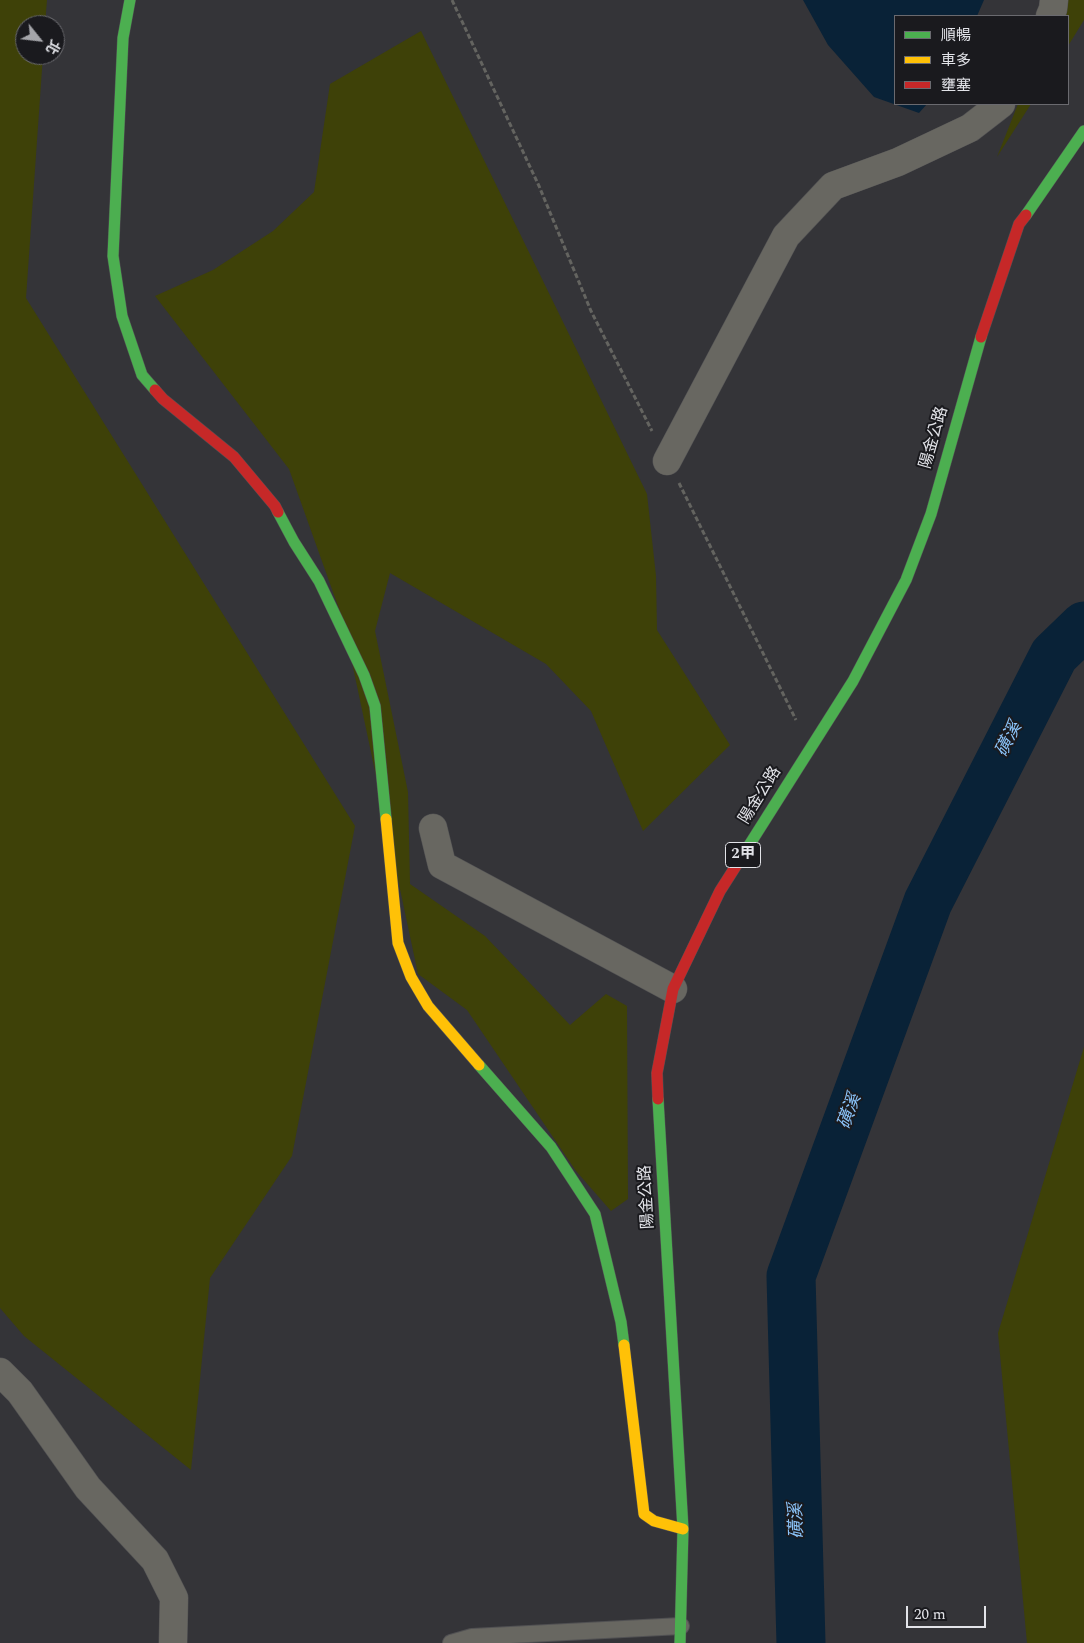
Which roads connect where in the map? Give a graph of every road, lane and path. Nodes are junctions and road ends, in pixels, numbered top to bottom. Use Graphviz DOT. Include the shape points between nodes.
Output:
graph roads {
  1 [pos="130,0"];
  2 [pos="452,0"];
  3 [pos="1054,0"];
  4 [pos="1050,15"];
  5 [pos="1000,105"];
  6 [pos="1084,131"];
  7 [pos="668,461"];
  8 [pos="810,747"];
  9 [pos="433,828"];
  10 [pos="673,989"];
  11 [pos="0,1372"];
  12 [pos="683,1529"];
  13 [pos="681,1626"];
  14 [pos="173,1643"];
  15 [pos="450,1643"];
  16 [pos="680,1643"];
  1 -- 12 [label="street" via="123,38 113,256 122,316 142,375 163,399 234,457 275,506 319,581 364,675 375,706 398,943 411,977 428,1006 551,1147 595,1214 621,1322 644,1514 654,1521"];
  2 -- 7 [label="path" via="539,186 591,311"];
  3 -- 4 [label="street"];
  5 -- 7 [label="street" via="970,128 898,162 833,186 786,236"];
  6 -- 8 [label="street, 陽金公路 / 2甲" via="1019,224 984,326 930,514 906,580 852,681"];
  7 -- 8 [label="path"];
  8 -- 10 [label="street, 陽金公路 / 2甲" via="720,891"];
  9 -- 10 [label="street" via="442,865"];
  10 -- 12 [label="street, 陽金公路 / 2甲" via="658,1074"];
  11 -- 14 [label="street" via="20,1392 88,1488 155,1560 174,1598"];
  12 -- 13 [label="street, 陽金公路 / 2甲"];
  13 -- 15 [label="lane" via="472,1637"];
  13 -- 16 [label="street, 陽金公路 / 2甲"];
}
